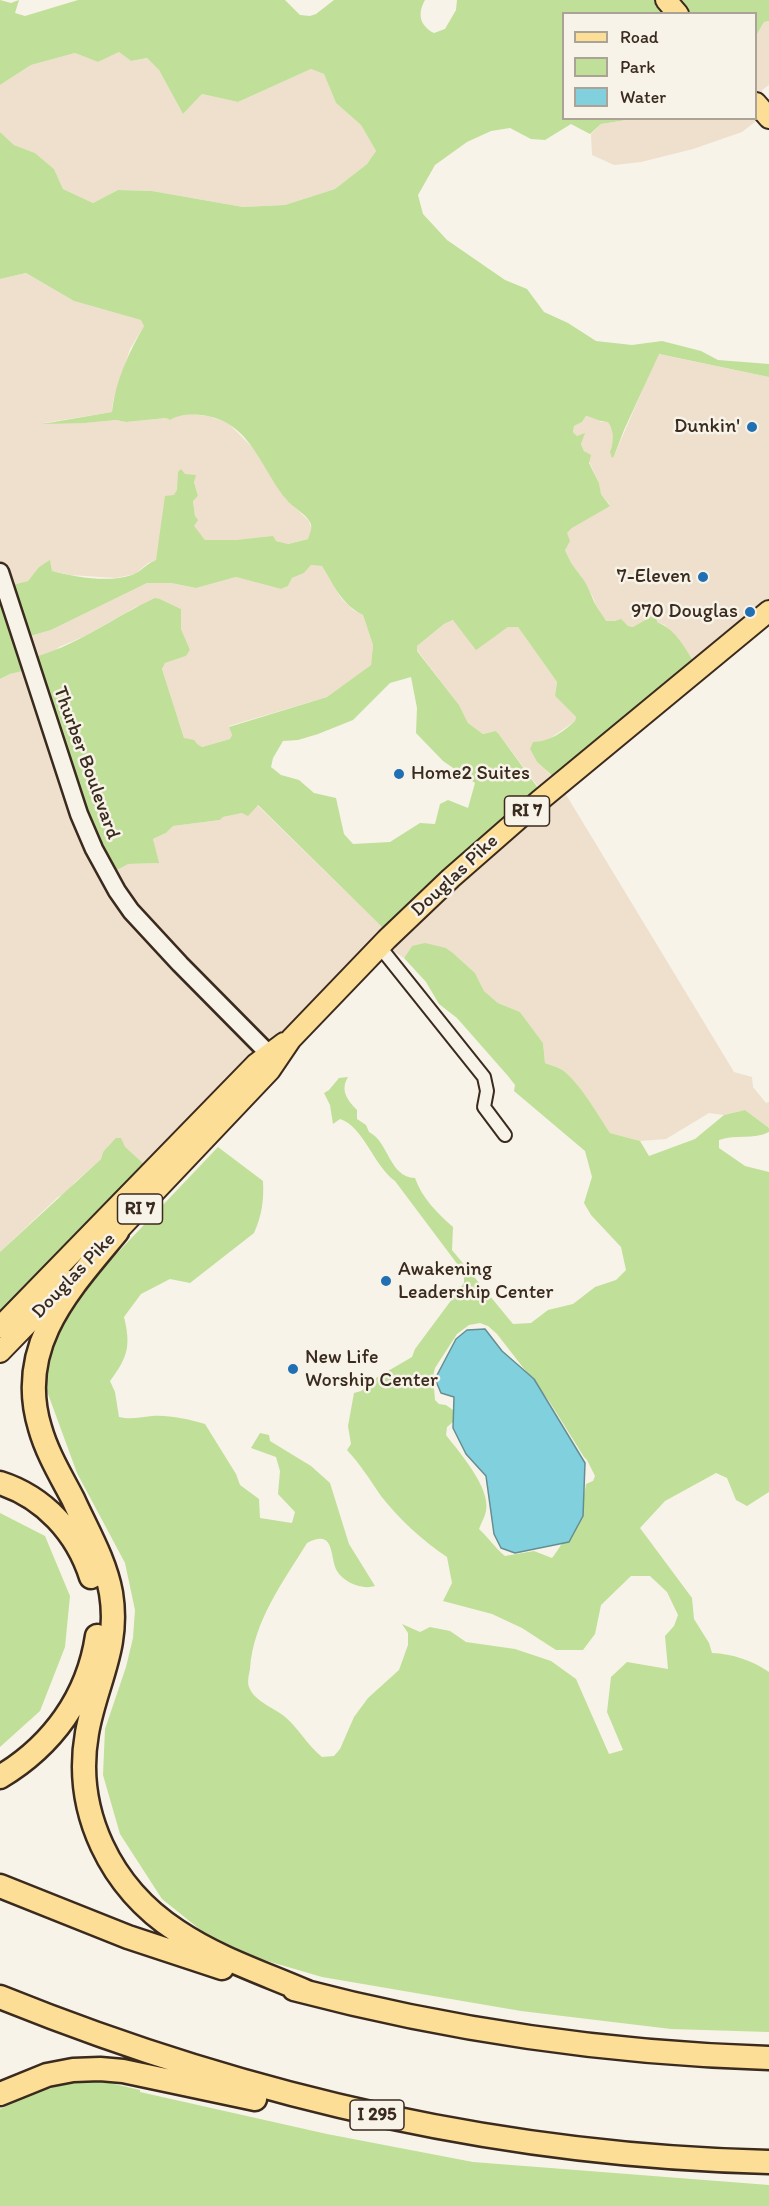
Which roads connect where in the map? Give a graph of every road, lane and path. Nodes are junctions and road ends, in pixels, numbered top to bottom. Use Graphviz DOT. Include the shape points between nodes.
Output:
graph roads {
  1 [pos="666,0"];
  2 [pos="676,12"];
  3 [pos="757,103"];
  4 [pos="769,118"];
  5 [pos="0,572"];
  6 [pos="769,611"];
  7 [pos="380,947"];
  8 [pos="291,1039"];
  9 [pos="268,1053"];
  10 [pos="505,1135"];
  11 [pos="117,1232"];
  12 [pos="0,1327"];
  13 [pos="0,1352"];
  14 [pos="0,1482"];
  15 [pos="0,1777"];
  16 [pos="0,1886"];
  17 [pos="307,1992"];
  18 [pos="0,1998"];
  19 [pos="769,2058"];
  20 [pos="0,2094"];
  21 [pos="493,2137"];
  22 [pos="769,2162"];
  1 -- 2 [label="main road"];
  3 -- 4 [label="main road"];
  5 -- 9 [label="street, Thurber Boulevard" via="79,813 107,874 140,921"];
  6 -- 7 [label="main road, Douglas Pike / RI 7" via="504,830"];
  7 -- 8 [label="main road, Douglas Pike / RI 7"];
  7 -- 10 [label="street" via="484,1077 484,1107"];
  8 -- 9 [label="main road, Douglas Pike / RI 7"];
  8 -- 11 [label="main road, Douglas Pike / RI 7" via="270,1070"];
  9 -- 12 [label="main road, Douglas Pike / RI 7"];
  11 -- 13 [label="main road, Douglas Pike / RI 7"];
  11 -- 17 [label="highway" via="57,1307 41,1343 34,1381 43,1436 98,1552 113,1606 111,1649 85,1742 91,1816 112,1865 155,1914 204,1947"];
  14 -- 15 [label="highway" via="42,1505 71,1536 93,1583 98,1620 92,1659 69,1712 38,1749"];
  16 -- 17 [label="highway" via="128,1937"];
  17 -- 19 [label="highway" via="416,2018 525,2037 647,2051"];
  18 -- 21 [label="highway, I 295" via="131,2047 238,2080 364,2112"];
  20 -- 21 [label="highway" via="60,2072 111,2070 362,2122"];
  21 -- 22 [label="highway, I 295" via="642,2155"];
}
